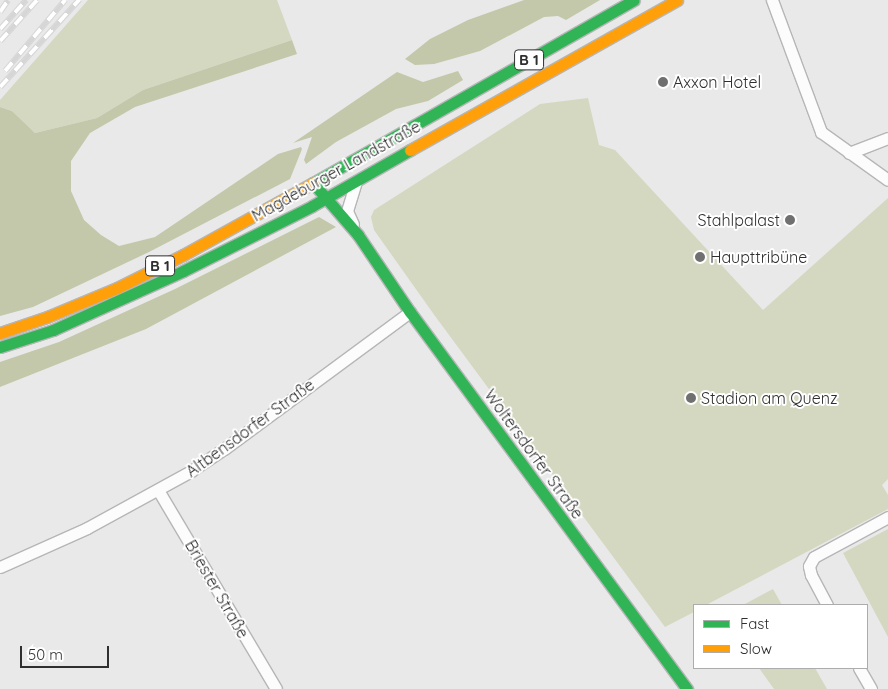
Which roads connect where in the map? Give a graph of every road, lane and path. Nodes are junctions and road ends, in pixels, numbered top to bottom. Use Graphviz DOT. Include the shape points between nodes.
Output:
graph roads {
  1 [pos="634,0"];
  2 [pos="677,0"];
  3 [pos="772,0"];
  4 [pos="888,138"];
  5 [pos="849,153"];
  6 [pos="888,180"];
  7 [pos="356,181"];
  8 [pos="313,183"];
  9 [pos="326,197"];
  10 [pos="358,235"];
  11 [pos="410,312"];
  12 [pos="0,333"];
  13 [pos="0,347"];
  14 [pos="158,490"];
  15 [pos="888,517"];
  16 [pos="0,567"];
  17 [pos="826,604"];
  18 [pos="860,669"];
  19 [pos="276,689"];
  20 [pos="687,689"];
  21 [pos="870,689"];
  1 -- 8 [label="main road, Magdeburger Landstraße / B 1"];
  2 -- 7 [label="main road, Magdeburger Landstraße / B 1"];
  3 -- 5 [label="street" via="816,123 827,138"];
  4 -- 5 [label="street"];
  5 -- 6 [label="street"];
  7 -- 9 [label="main road, Magdeburger Landstraße / B 1"];
  7 -- 10 [label="street, Woltersdorfer Straße" via="347,211"];
  8 -- 9 [label="main road, Woltersdorfer Straße"];
  8 -- 12 [label="main road, Magdeburger Landstraße / B 1" via="117,288"];
  9 -- 10 [label="main road, Woltersdorfer Straße"];
  9 -- 13 [label="main road, Magdeburger Landstraße / B 1" via="183,271 53,330"];
  10 -- 11 [label="main road, Woltersdorfer Straße"];
  11 -- 14 [label="street, Altbensdorfer Straße" via="224,449"];
  11 -- 20 [label="main road, Woltersdorfer Straße"];
  14 -- 16 [label="street, Altbensdorfer Straße" via="87,528"];
  14 -- 19 [label="street, Briester Straße"];
  15 -- 17 [label="street" via="814,557 809,566 811,575"];
  18 -- 21 [label="street"];
}
